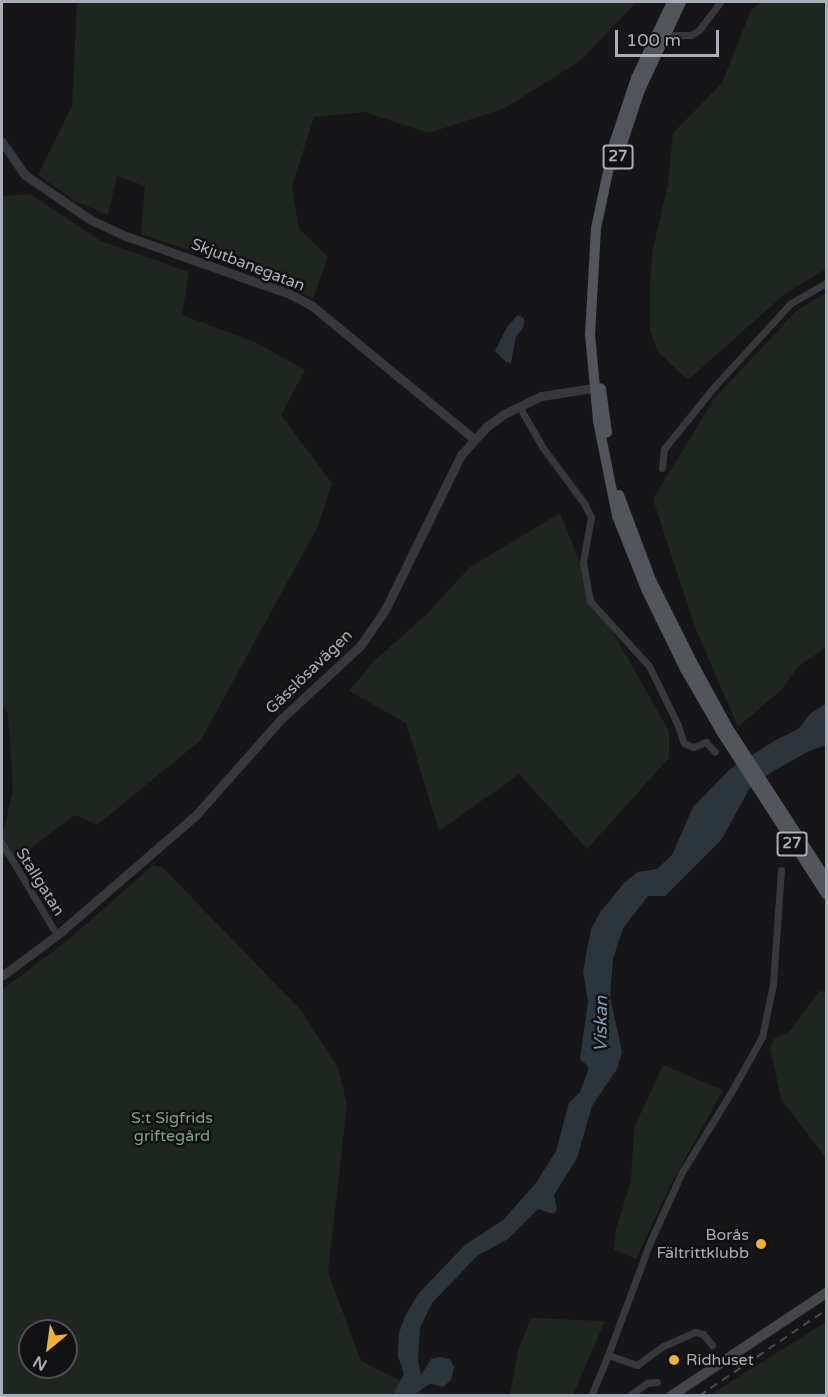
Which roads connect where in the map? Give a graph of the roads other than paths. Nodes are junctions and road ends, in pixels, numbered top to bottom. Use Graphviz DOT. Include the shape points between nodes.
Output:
graph roads {
  1 [pos="672,2"];
  2 [pos="681,2"];
  3 [pos="720,2"];
  4 [pos="665,35"];
  5 [pos="2,142"];
  6 [pos="826,283"];
  7 [pos="597,387"];
  8 [pos="519,406"];
  9 [pos="474,439"];
  10 [pos="662,468"];
  11 [pos="715,752"];
  12 [pos="763,791"];
  13 [pos="2,843"];
  14 [pos="781,870"];
  15 [pos="826,879"];
  16 [pos="826,894"];
  17 [pos="57,935"];
  18 [pos="2,976"];
  19 [pos="826,1293"];
  20 [pos="712,1345"];
  21 [pos="608,1354"];
  22 [pos="657,1382"];
  23 [pos="591,1395"];
  24 [pos="629,1395"];
  25 [pos="671,1395"];
  1 -- 7 [label="main road, 27" via="636,78 614,144 600,206 590,306"];
  2 -- 4 [label="main road, 27"];
  3 -- 4 [label="street" via="691,35"];
  4 -- 7 [label="main road, 27" via="640,90 618,155 604,225 595,292"];
  5 -- 9 [label="street, Skjutbanegatan" via="25,175 91,220 290,294 310,305"];
  6 -- 10 [label="street" via="791,303 714,388 664,449"];
  7 -- 8 [label="street, Gässlösavägen" via="541,396"];
  7 -- 12 [label="main road, 27" via="622,507 651,580 725,730"];
  8 -- 9 [label="street, Gässlösavägen"];
  8 -- 11 [label="street" via="591,517 583,562 590,601 649,666 684,743 693,747 706,742"];
  9 -- 17 [label="street, Gässlösavägen" via="458,460 369,635 280,720 196,815"];
  12 -- 15 [label="main road, 27"];
  12 -- 16 [label="main road, 27"];
  13 -- 17 [label="street, Stallgatan"];
  14 -- 21 [label="street" via="773,984 762,1037 682,1172 650,1242"];
  17 -- 18 [label="street, Gässlösavägen"];
  19 -- 25 [label="main road"];
  20 -- 21 [label="street" via="703,1334 695,1332 663,1346 637,1365"];
  21 -- 23 [label="street"];
  22 -- 24 [label="street" via="647,1383"];
}
